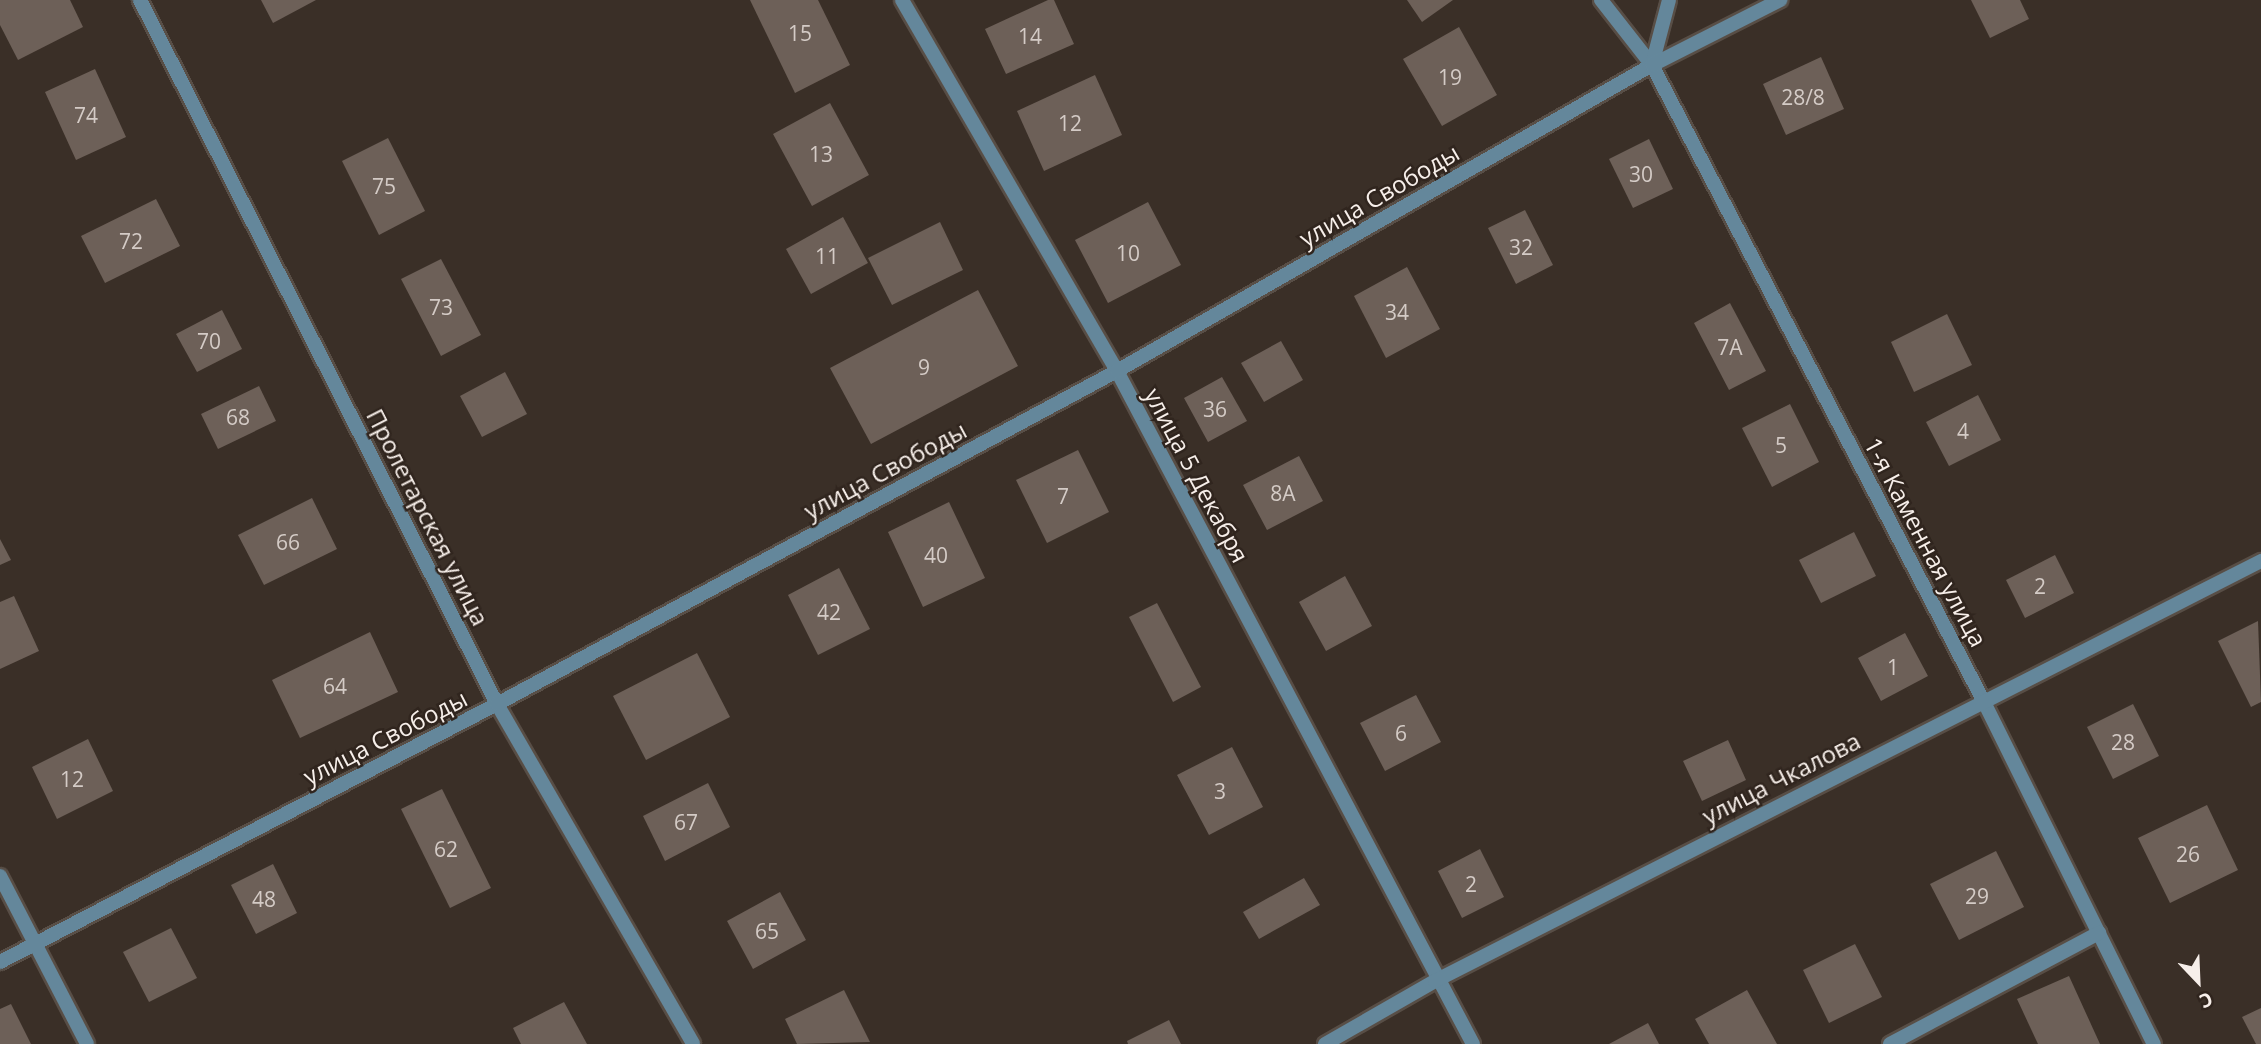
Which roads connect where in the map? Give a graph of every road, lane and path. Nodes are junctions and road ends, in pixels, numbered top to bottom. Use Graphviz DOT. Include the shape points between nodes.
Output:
graph roads {
  1 [pos="140,0"];
  2 [pos="902,0"];
  3 [pos="1601,0"];
  4 [pos="1669,0"];
  5 [pos="1780,0"];
  6 [pos="1651,65"];
  7 [pos="1117,371"];
  8 [pos="2261,561"];
  9 [pos="1983,700"];
  10 [pos="497,704"];
  11 [pos="0,876"];
  12 [pos="2099,933"];
  13 [pos="36,944"];
  14 [pos="0,962"];
  15 [pos="1436,981"];
  16 [pos="87,1044"];
  17 [pos="693,1044"];
  18 [pos="1325,1044"];
  19 [pos="1473,1044"];
  20 [pos="1890,1044"];
  21 [pos="2154,1044"];
  1 -- 10 [label="street, Пролетарская улица"];
  2 -- 7 [label="street, улица 5 Декабря"];
  3 -- 6 [label="street, 1-я Каменная улица"];
  4 -- 6 [label="street"];
  5 -- 6 [label="street, улица Свободы"];
  6 -- 7 [label="street, улица Свободы"];
  6 -- 9 [label="street, 1-я Каменная улица"];
  7 -- 10 [label="street, улица Свободы"];
  7 -- 15 [label="street, улица 5 Декабря"];
  8 -- 9 [label="street, улица Чкалова"];
  9 -- 12 [label="street, 1-я Каменная улица"];
  9 -- 15 [label="street, улица Чкалова"];
  10 -- 13 [label="street, улица Свободы"];
  10 -- 17 [label="street, Пролетарская улица"];
  11 -- 13 [label="street"];
  12 -- 20 [label="street"];
  12 -- 21 [label="street, 1-я Каменная улица"];
  13 -- 14 [label="street, улица Свободы"];
  13 -- 16 [label="street"];
  15 -- 18 [label="street, улица Чкалова"];
  15 -- 19 [label="street, улица 5 Декабря"];
}
